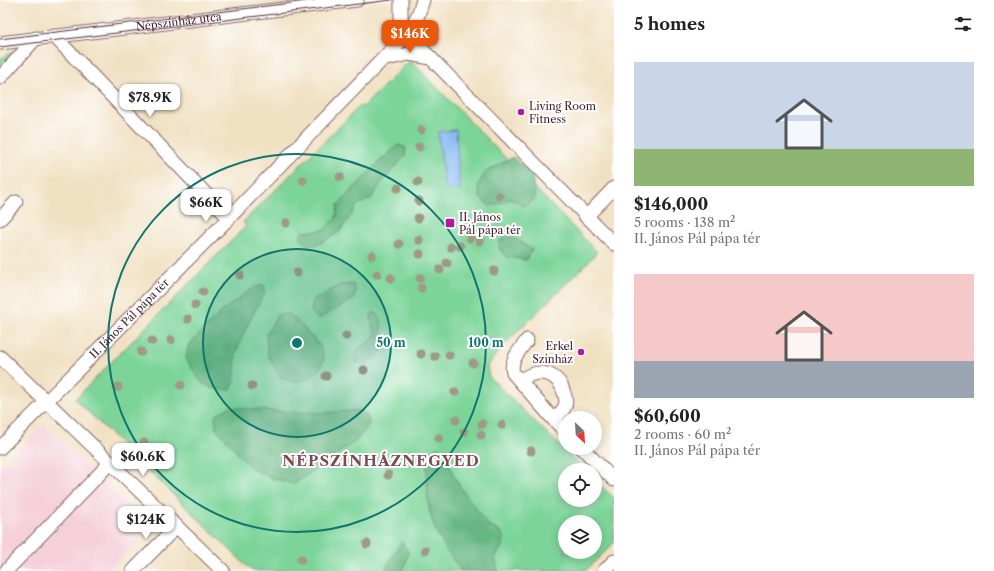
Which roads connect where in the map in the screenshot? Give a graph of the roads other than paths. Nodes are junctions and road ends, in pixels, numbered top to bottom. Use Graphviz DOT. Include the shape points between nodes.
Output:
graph roads {
  1 [pos="357,0"];
  2 [pos="401,0"];
  3 [pos="423,0"];
  4 [pos="407,34"];
  5 [pos="54,36"];
  6 [pos="36,38"];
  7 [pos="0,43"];
  8 [pos="431,58"];
  9 [pos="382,60"];
  10 [pos="0,78"];
  11 [pos="614,188"];
  12 [pos="16,202"];
  13 [pos="586,217"];
  14 [pos="229,218"];
  15 [pos="0,219"];
  16 [pos="614,244"];
  17 [pos="527,340"];
  18 [pos="0,357"];
  19 [pos="520,382"];
  20 [pos="46,402"];
  21 [pos="554,420"];
  22 [pos="558,424"];
  23 [pos="0,448"];
  24 [pos="589,455"];
  25 [pos="110,463"];
  26 [pos="614,480"];
  27 [pos="177,526"];
  28 [pos="614,561"];
  29 [pos="6,571"];
  30 [pos="133,571"];
  31 [pos="223,571"];
  32 [pos="604,571"];
  1 -- 5 [label="street, Népszínház utca"];
  2 -- 4 [label="street" via="401,19"];
  3 -- 4 [label="street, II. János Pál pápa tér"];
  4 -- 8 [label="street"];
  4 -- 9 [label="street, II. János Pál pápa tér"];
  5 -- 6 [label="street, Népszínház utca"];
  5 -- 14 [label="street"];
  6 -- 7 [label="street, Népszínház utca"];
  6 -- 10 [label="street"];
  8 -- 9 [label="street" via="409,54"];
  8 -- 13 [label="street"];
  9 -- 14 [label="street, II. János Pál pápa tér"];
  11 -- 13 [label="street"];
  12 -- 15 [label="street"];
  13 -- 16 [label="street"];
  14 -- 20 [label="street, II. János Pál pápa tér"];
  17 -- 19 [label="street" via="511,368"];
  18 -- 20 [label="street"];
  19 -- 21 [label="street"];
  19 -- 21 [label="street" via="530,375 553,375 564,391 566,401 565,408"];
  20 -- 23 [label="street, II. János Pál pápa tér"];
  20 -- 25 [label="street"];
  21 -- 22 [label="street"];
  24 -- 26 [label="street"];
  25 -- 27 [label="street"];
  25 -- 29 [label="street"];
  27 -- 30 [label="street"];
  27 -- 31 [label="street"];
  28 -- 32 [label="street"];
}
